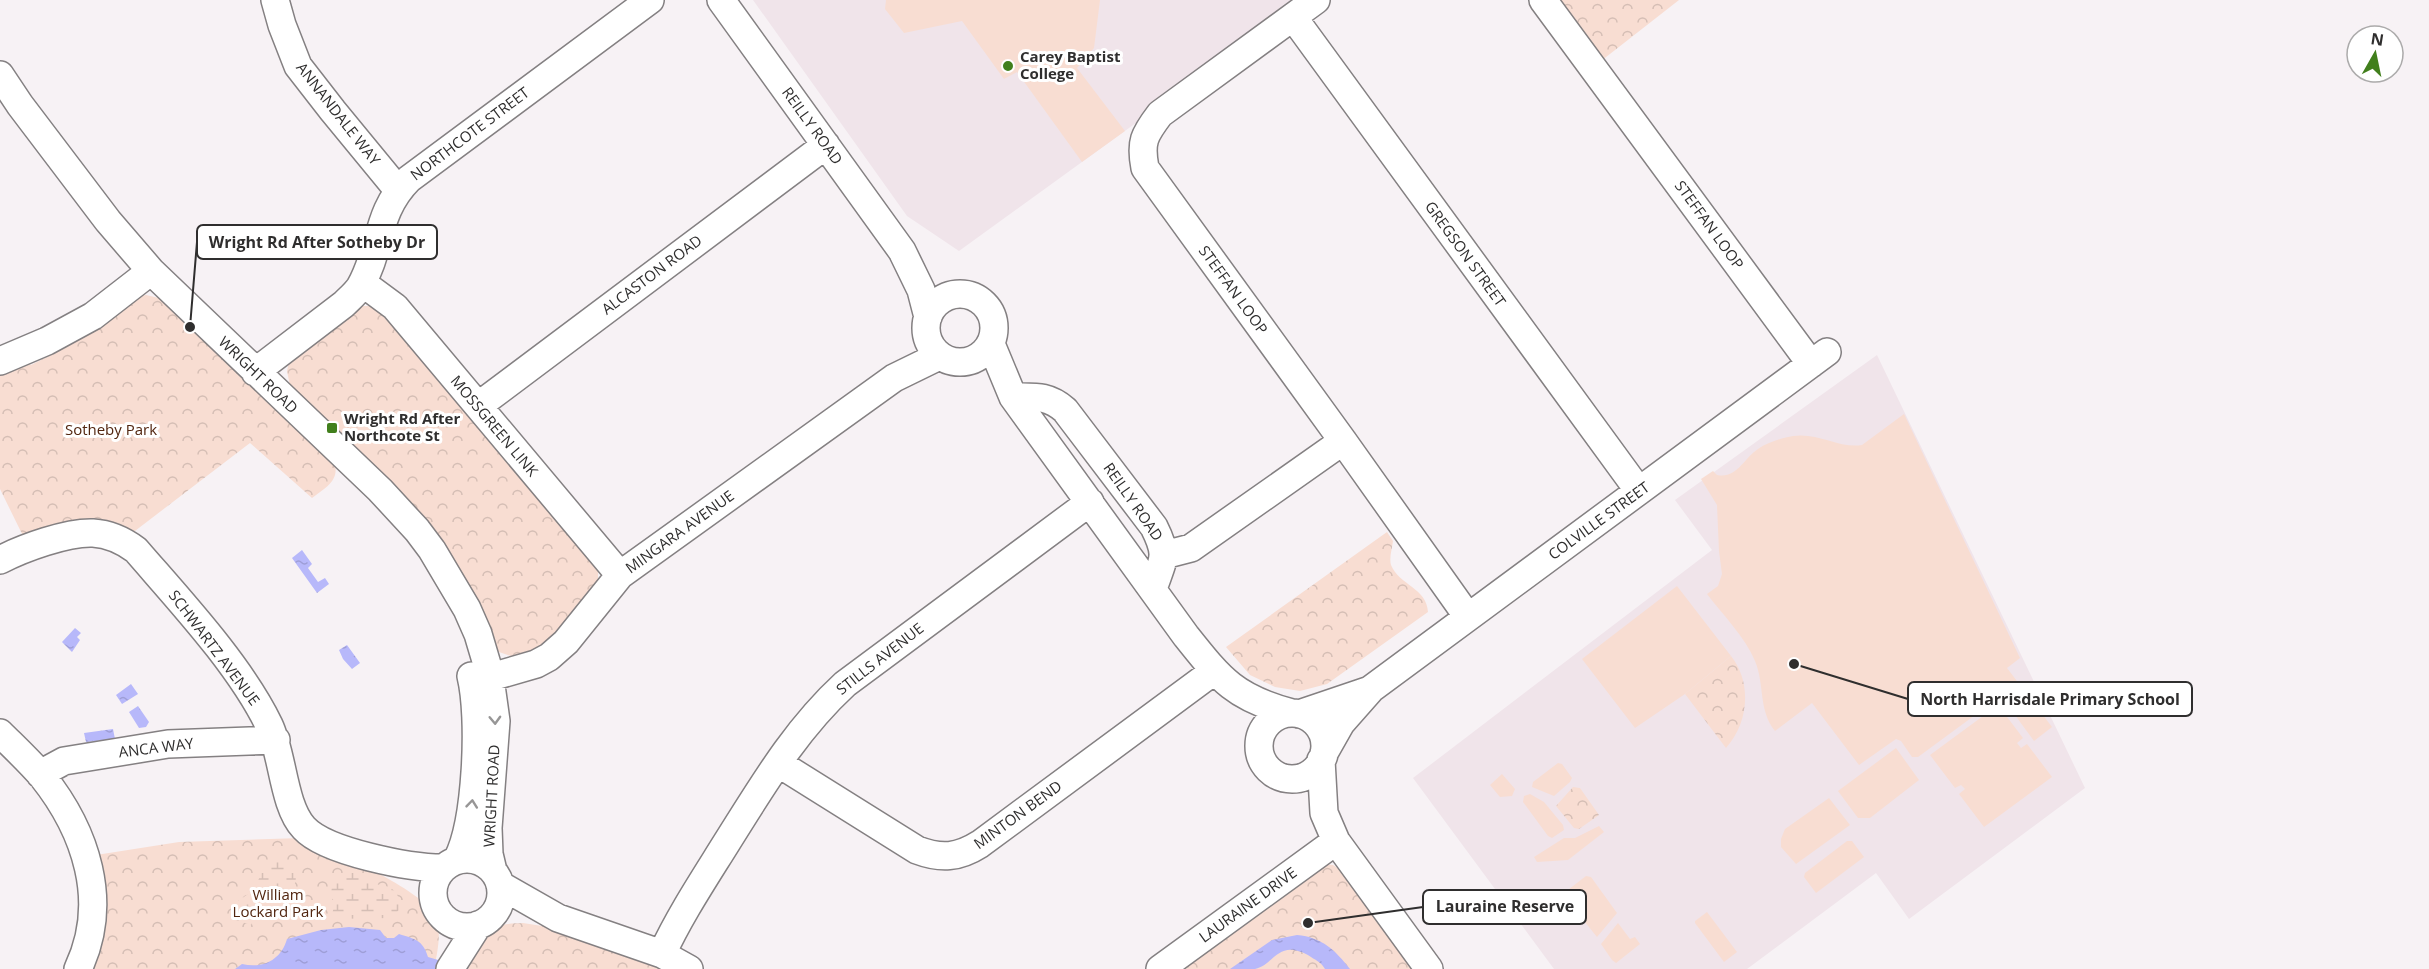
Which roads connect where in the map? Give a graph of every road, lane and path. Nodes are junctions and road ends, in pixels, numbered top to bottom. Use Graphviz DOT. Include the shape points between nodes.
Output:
graph roads {
  1 [pos="275,0"];
  2 [pos="650,0"];
  3 [pos="721,0"];
  4 [pos="1316,0"];
  5 [pos="1543,0"];
  6 [pos="1293,17"];
  7 [pos="0,75"];
  8 [pos="826,145"];
  9 [pos="398,190"];
  10 [pos="902,251"];
  11 [pos="152,271"];
  12 [pos="361,285"];
  13 [pos="957,294"];
  14 [pos="927,323"];
  15 [pos="991,344"];
  16 [pos="939,356"];
  17 [pos="1819,358"];
  18 [pos="0,361"];
  19 [pos="969,361"];
  20 [pos="255,372"];
  21 [pos="894,378"];
  22 [pos="1011,394"];
  23 [pos="478,405"];
  24 [pos="1343,441"];
  25 [pos="1638,491"];
  26 [pos="1090,502"];
  27 [pos="1164,555"];
  28 [pos="0,560"];
  29 [pos="620,575"];
  30 [pos="1154,589"];
  31 [pos="1468,617"];
  32 [pos="1214,671"];
  33 [pos="482,681"];
  34 [pos="1371,689"];
  35 [pos="1234,690"];
  36 [pos="1295,713"];
  37 [pos="0,733"];
  38 [pos="276,740"];
  39 [pos="1259,746"];
  40 [pos="1323,757"];
  41 [pos="778,763"];
  42 [pos="40,774"];
  43 [pos="1284,777"];
  44 [pos="1324,813"];
  45 [pos="1336,841"];
  46 [pos="363,855"];
  47 [pos="450,864"];
  48 [pos="497,878"];
  49 [pos="440,910"];
  50 [pos="558,918"];
  51 [pos="483,922"];
  52 [pos="662,954"];
  53 [pos="450,965"];
  54 [pos="78,969"];
  55 [pos="689,969"];
  56 [pos="1160,969"];
  57 [pos="1429,969"];
  1 -- 9 [label="street, ANNANDALE WAY" via="298,66"];
  2 -- 9 [label="street, NORTHCOTE STREET"];
  3 -- 8 [label="street, REILLY ROAD"];
  4 -- 6 [label="street, STEFFAN LOOP"];
  5 -- 17 [label="street, STEFFAN LOOP"];
  6 -- 24 [label="street, STEFFAN LOOP" via="1160,114 1147,131 1142,153 1144,168"];
  6 -- 25 [label="street, GREGSON STREET"];
  7 -- 11 [label="street, WRIGHT ROAD" via="108,221"];
  8 -- 10 [label="street, REILLY ROAD"];
  8 -- 23 [label="street, ALCASTON ROAD"];
  9 -- 12 [label="street, NORTHCOTE STREET" via="389,204"];
  10 -- 13 [label="street, REILLY ROAD"];
  10 -- 14 [label="street, REILLY ROAD" via="921,290"];
  11 -- 18 [label="street" via="93,316"];
  11 -- 20 [label="street, WRIGHT ROAD"];
  12 -- 20 [label="street, NORTHCOTE STREET" via="344,304"];
  12 -- 23 [label="street, MOSSGREEN LINK" via="395,307"];
  13 -- 14 [label="street" via="939,301"];
  13 -- 15 [label="street" via="985,305 994,324"];
  14 -- 16 [label="street" via="927,339"];
  14 -- 21 [label="street, MINGARA AVENUE"];
  15 -- 19 [label="street"];
  15 -- 22 [label="street"];
  16 -- 19 [label="street"];
  16 -- 21 [label="street, MINGARA AVENUE"];
  17 -- 25 [label="street, COLVILLE STREET"];
  19 -- 22 [label="street"];
  20 -- 33 [label="street, WRIGHT ROAD" via="392,502 432,549 478,634"];
  21 -- 29 [label="street, MINGARA AVENUE"];
  22 -- 26 [label="street"];
  22 -- 27 [label="street, REILLY ROAD" via="1055,401 1065,410 1154,527 1164,546"];
  23 -- 29 [label="street, MOSSGREEN LINK"];
  24 -- 27 [label="street" via="1191,548"];
  24 -- 31 [label="street, STEFFAN LOOP"];
  25 -- 31 [label="street, COLVILLE STREET"];
  26 -- 30 [label="street"];
  26 -- 41 [label="street, STILLS AVENUE" via="845,684 804,726"];
  27 -- 30 [label="street, REILLY ROAD"];
  28 -- 38 [label="street, SCHWARTZ AVENUE" via="84,533 127,543 228,661 252,694"];
  29 -- 33 [label="street, MINGARA AVENUE" via="558,650 536,664"];
  30 -- 32 [label="street"];
  31 -- 34 [label="street, COLVILLE STREET"];
  32 -- 35 [label="street"];
  32 -- 41 [label="street, MINTON BEND" via="980,844 950,857 917,850"];
  47 -- 33 [label="street, WRIGHT ROAD, one-way" via="466,841"];
  33 -- 48 [label="street, WRIGHT ROAD, one-way" via="496,720 488,835"];
  34 -- 36 [label="street, COLVILLE STREET"];
  34 -- 40 [label="street, COLVILLE STREET" via="1341,723"];
  35 -- 36 [label="street"];
  35 -- 39 [label="street"];
  36 -- 39 [label="street" via="1276,717 1267,724"];
  36 -- 40 [label="street" via="1316,723 1322,732"];
  37 -- 42 [label="street"];
  38 -- 42 [label="street, ANCA WAY" via="159,746 64,761"];
  38 -- 46 [label="street, SCHWARTZ AVENUE" via="293,811 303,828 318,839"];
  39 -- 43 [label="street" via="1264,764"];
  40 -- 43 [label="street" via="1303,777"];
  40 -- 44 [label="street"];
  41 -- 52 [label="street, STILLS AVENUE" via="679,919"];
  42 -- 54 [label="street" via="70,820 91,876 91,930"];
  43 -- 44 [label="street"];
  44 -- 45 [label="street"];
  45 -- 56 [label="street, LAURAINE DRIVE"];
  45 -- 57 [label="street"];
  46 -- 47 [label="street, SCHWARTZ AVENUE" via="410,866"];
  46 -- 49 [label="street, SCHWARTZ AVENUE"];
  47 -- 48 [label="street" via="480,861"];
  47 -- 49 [label="street" via="434,882"];
  48 -- 50 [label="street"];
  48 -- 51 [label="street" via="499,904"];
  49 -- 51 [label="street" via="462,926"];
  49 -- 53 [label="street"];
  50 -- 51 [label="street" via="516,916"];
  50 -- 52 [label="street"];
  51 -- 53 [label="street"];
  52 -- 55 [label="street"];
}
